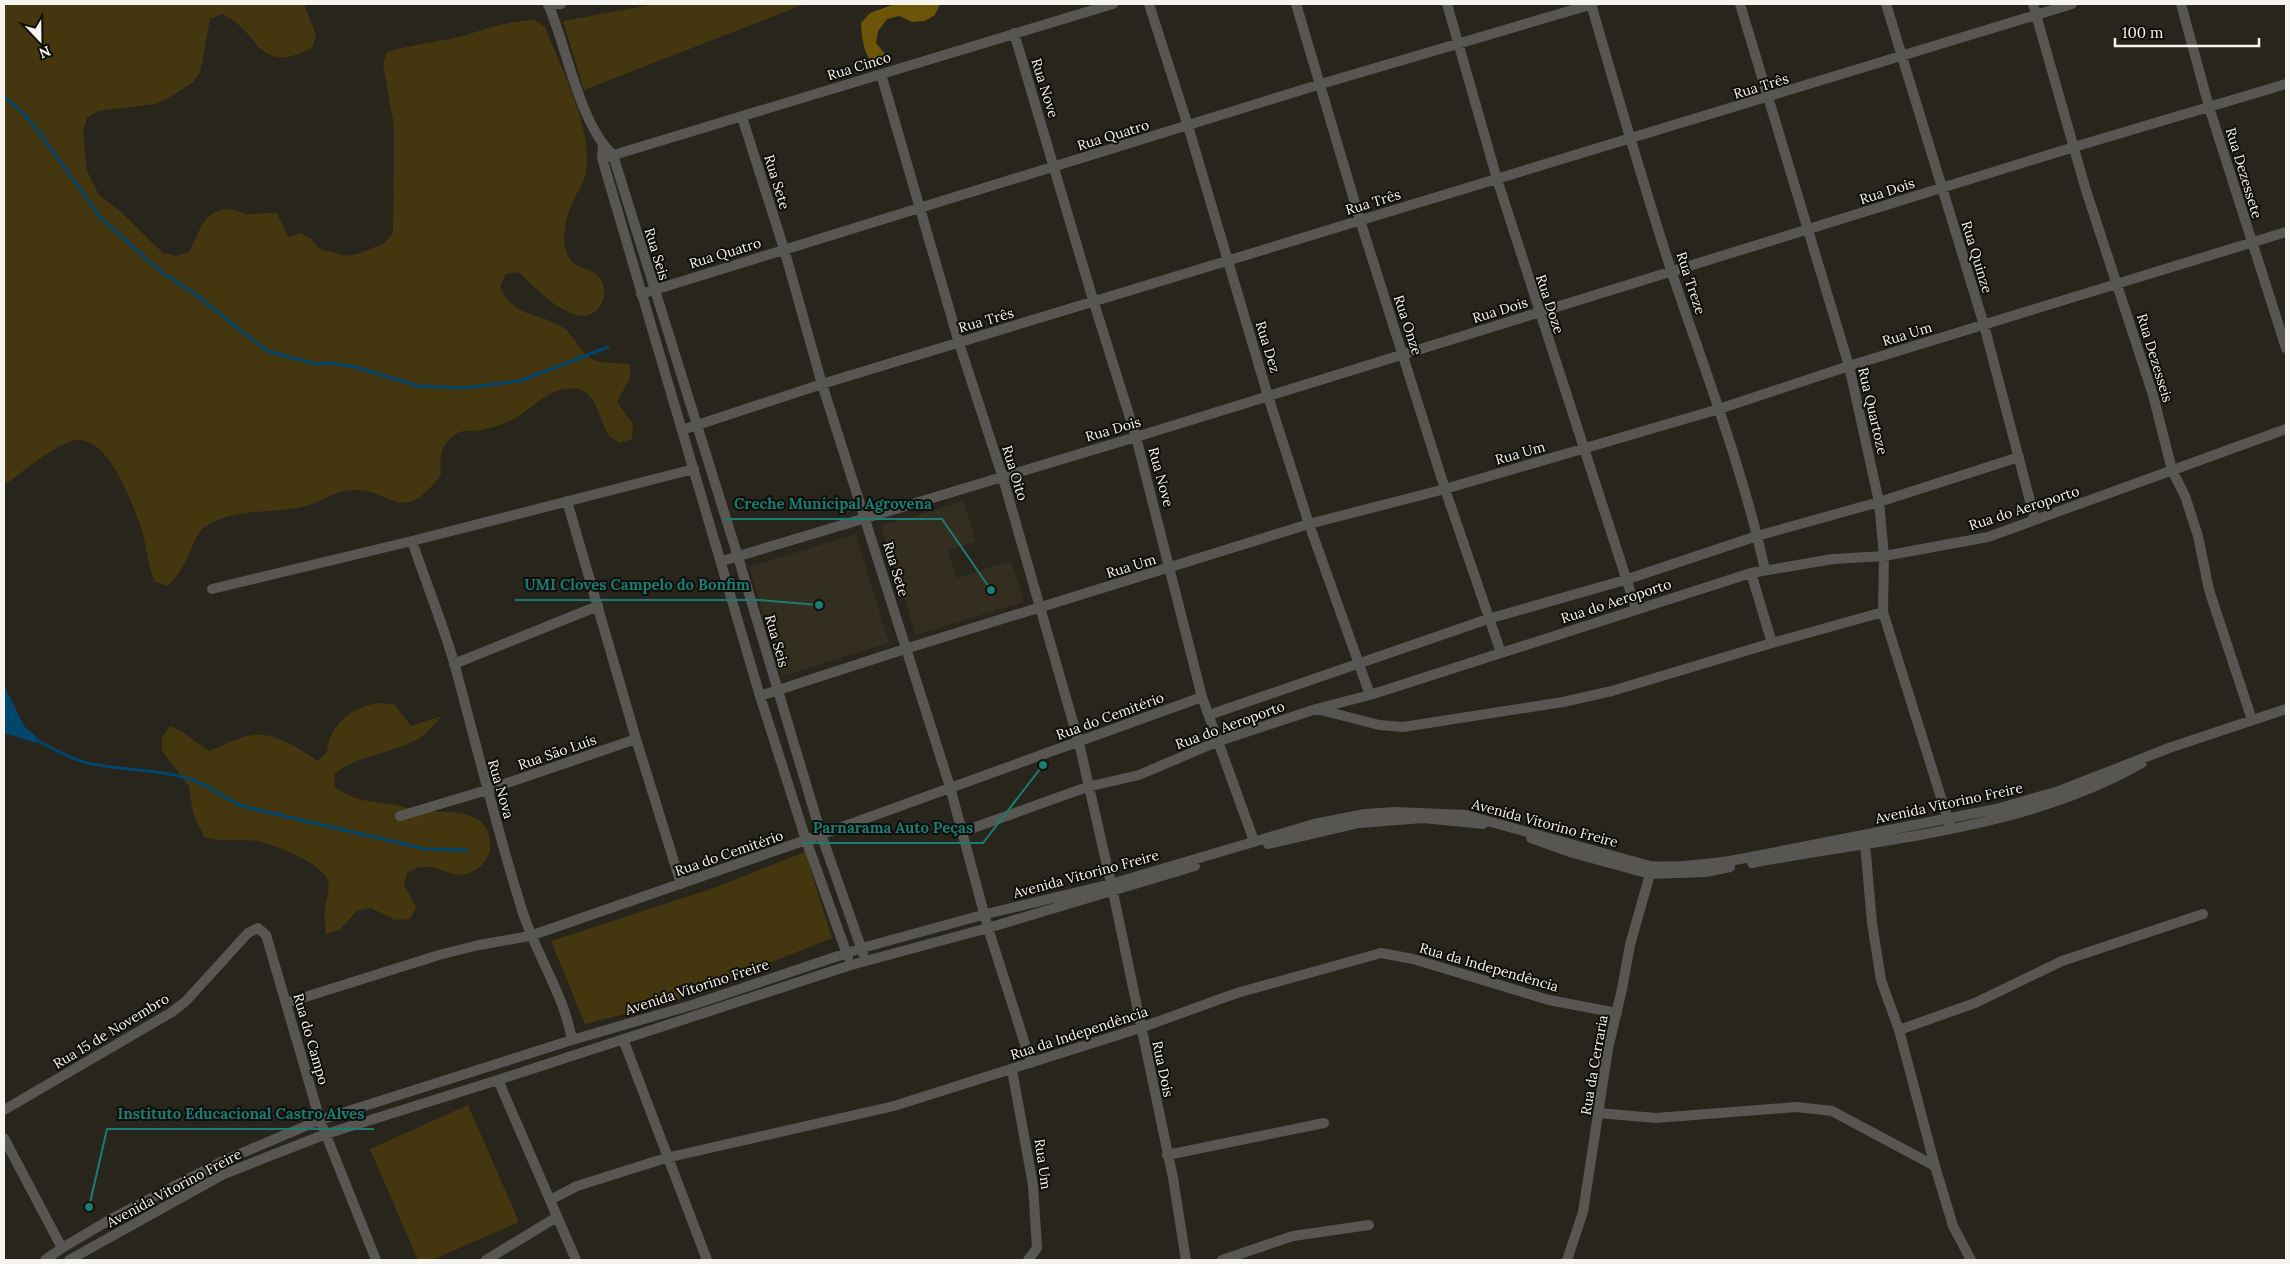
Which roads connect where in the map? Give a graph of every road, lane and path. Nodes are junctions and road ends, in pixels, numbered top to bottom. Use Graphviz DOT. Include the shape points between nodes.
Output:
graph roads {
  1 [pos="548,4"];
  2 [pos="562,4"];
  3 [pos="1114,4"];
  4 [pos="1149,4"];
  5 [pos="1296,4"];
  6 [pos="1447,4"];
  7 [pos="1592,4"];
  8 [pos="1740,4"];
  9 [pos="1886,4"];
  10 [pos="2034,4"];
  11 [pos="2072,4"];
  12 [pos="2181,4"];
  13 [pos="2037,15"];
  14 [pos="1014,34"];
  15 [pos="1458,44"];
  16 [pos="1901,56"];
  17 [pos="882,74"];
  18 [pos="1321,84"];
  19 [pos="2286,84"];
  20 [pos="1767,98"];
  21 [pos="2210,107"];
  22 [pos="742,117"];
  23 [pos="1188,126"];
  24 [pos="1630,140"];
  25 [pos="603,146"];
  26 [pos="2074,147"];
  27 [pos="613,155"];
  28 [pos="602,158"];
  29 [pos="1055,167"];
  30 [pos="1497,179"];
  31 [pos="1942,188"];
  32 [pos="921,208"];
  33 [pos="1360,220"];
  34 [pos="1807,231"];
  35 [pos="2286,232"];
  36 [pos="2252,243"];
  37 [pos="784,249"];
  38 [pos="1228,261"];
  39 [pos="1672,272"];
  40 [pos="2118,283"];
  41 [pos="653,290"];
  42 [pos="641,294"];
  43 [pos="1094,303"];
  44 [pos="1538,313"];
  45 [pos="1984,325"];
  46 [pos="959,343"];
  47 [pos="2286,348"];
  48 [pos="1403,354"];
  49 [pos="1849,366"];
  50 [pos="822,384"];
  51 [pos="1268,396"];
  52 [pos="1718,409"];
  53 [pos="696,425"];
  54 [pos="2286,429"];
  55 [pos="682,430"];
  56 [pos="1136,437"];
  57 [pos="1583,449"];
  58 [pos="2019,457"];
  59 [pos="694,469"];
  60 [pos="2172,470"];
  61 [pos="1002,475"];
  62 [pos="1446,489"];
  63 [pos="567,501"];
  64 [pos="1879,502"];
  65 [pos="866,519"];
  66 [pos="2036,520"];
  67 [pos="1309,524"];
  68 [pos="1757,536"];
  69 [pos="412,541"];
  70 [pos="1884,556"];
  71 [pos="738,557"];
  72 [pos="722,561"];
  73 [pos="1171,568"];
  74 [pos="1765,570"];
  75 [pos="1751,573"];
  76 [pos="1625,580"];
  77 [pos="212,589"];
  78 [pos="598,606"];
  79 [pos="1041,608"];
  80 [pos="1636,609"];
  81 [pos="1883,612"];
  82 [pos="1488,619"];
  83 [pos="1772,643"];
  84 [pos="905,649"];
  85 [pos="1501,653"];
  86 [pos="1360,663"];
  87 [pos="454,664"];
  88 [pos="777,690"];
  89 [pos="1370,695"];
  90 [pos="760,696"];
  91 [pos="1202,697"];
  92 [pos="1316,709"];
  93 [pos="2286,709"];
  94 [pos="1209,715"];
  95 [pos="2252,720"];
  96 [pos="636,739"];
  97 [pos="1219,741"];
  98 [pos="1079,743"];
  99 [pos="950,787"];
  100 [pos="1087,787"];
  101 [pos="487,790"];
  102 [pos="400,816"];
  103 [pos="1949,824"];
  104 [pos="962,832"];
  105 [pos="821,834"];
  106 [pos="806,840"];
  107 [pos="1254,841"];
  108 [pos="1865,843"];
  109 [pos="1650,874"];
  110 [pos="681,884"];
  111 [pos="1112,888"];
  112 [pos="986,914"];
  113 [pos="2203,914"];
  114 [pos="988,928"];
  115 [pos="266,935"];
  116 [pos="530,936"];
  117 [pos="862,948"];
  118 [pos="847,952"];
  119 [pos="866,961"];
  120 [pos="851,965"];
  121 [pos="286,1003"];
  122 [pos="1617,1013"];
  123 [pos="1140,1028"];
  124 [pos="1899,1030"];
  125 [pos="623,1038"];
  126 [pos="572,1040"];
  127 [pos="1031,1063"];
  128 [pos="1012,1070"];
  129 [pos="498,1080"];
  130 [pos="4,1110"];
  131 [pos="1598,1113"];
  132 [pos="320,1120"];
  133 [pos="1324,1123"];
  134 [pos="326,1134"];
  135 [pos="4,1138"];
  136 [pos="1167,1155"];
  137 [pos="666,1158"];
  138 [pos="1935,1166"];
  139 [pos="151,1199"];
  140 [pos="550,1200"];
  141 [pos="158,1210"];
  142 [pos="558,1218"];
  143 [pos="1368,1225"];
  144 [pos="62,1248"];
  145 [pos="45,1260"];
  146 [pos="68,1260"];
  147 [pos="376,1260"];
  148 [pos="486,1260"];
  149 [pos="576,1260"];
  150 [pos="707,1260"];
  151 [pos="1028,1260"];
  152 [pos="1186,1260"];
  153 [pos="1222,1260"];
  154 [pos="1567,1260"];
  155 [pos="1971,1260"];
  1 -- 2 [label="street"];
  1 -- 25 [label="street" via="573,76"];
  3 -- 14 [label="street, Rua Cinco"];
  4 -- 23 [label="street, Rua Dez"];
  5 -- 18 [label="street, Rua Onze"];
  6 -- 15 [label="street, Rua Doze"];
  7 -- 15 [label="street, Rua Quatro"];
  7 -- 24 [label="street, Rua Treze"];
  8 -- 20 [label="street, Rua Quartoze"];
  9 -- 16 [label="street, Rua Quinze"];
  10 -- 13 [label="street, Rua Dezesseis"];
  11 -- 13 [label="street, Rua Três"];
  12 -- 21 [label="street, Rua Dezessete"];
  13 -- 16 [label="street, Rua Três"];
  13 -- 26 [label="street, Rua Dezesseis"];
  14 -- 17 [label="street, Rua Cinco"];
  14 -- 29 [label="street, Rua Nove"];
  15 -- 18 [label="street, Rua Quatro"];
  15 -- 30 [label="street, Rua Doze"];
  16 -- 20 [label="street, Rua Três"];
  16 -- 31 [label="street, Rua Quinze"];
  17 -- 22 [label="street, Rua Cinco"];
  17 -- 32 [label="street, Rua Oito"];
  18 -- 23 [label="street, Rua Quatro"];
  18 -- 33 [label="street, Rua Onze"];
  19 -- 21 [label="street, Rua Dois"];
  20 -- 24 [label="street, Rua Três"];
  20 -- 34 [label="street, Rua Quartoze"];
  21 -- 26 [label="street, Rua Dois"];
  21 -- 36 [label="street, Rua Dezessete"];
  22 -- 27 [label="street, Rua Cinco"];
  22 -- 37 [label="street, Rua Sete"];
  23 -- 29 [label="street, Rua Quatro"];
  23 -- 38 [label="street, Rua Dez"];
  24 -- 30 [label="street, Rua Três"];
  24 -- 39 [label="street, Rua Treze"];
  25 -- 27 [label="street"];
  25 -- 28 [label="street"];
  26 -- 31 [label="street, Rua Dois"];
  26 -- 40 [label="street, Rua Dezesseis"];
  27 -- 28 [label="street, Rua Cinco"];
  27 -- 41 [label="street, Rua Seis"];
  28 -- 42 [label="street"];
  29 -- 32 [label="street, Rua Quatro"];
  29 -- 43 [label="street, Rua Nove"];
  30 -- 33 [label="street, Rua Três"];
  30 -- 44 [label="street, Rua Doze"];
  31 -- 34 [label="street, Rua Dois"];
  31 -- 45 [label="street, Rua Quinze"];
  32 -- 37 [label="street, Rua Quatro"];
  32 -- 46 [label="street, Rua Oito"];
  33 -- 38 [label="street, Rua Três"];
  33 -- 48 [label="street, Rua Onze"];
  34 -- 39 [label="street, Rua Dois"];
  34 -- 49 [label="street, Rua Quartoze"];
  35 -- 36 [label="street, Rua Um"];
  36 -- 40 [label="street, Rua Um"];
  36 -- 47 [label="street, Rua Dezessete"];
  37 -- 41 [label="street, Rua Quatro"];
  37 -- 50 [label="street, Rua Sete"];
  38 -- 43 [label="street, Rua Três"];
  38 -- 51 [label="street, Rua Dez"];
  39 -- 44 [label="street, Rua Dois"];
  39 -- 52 [label="street, Rua Treze"];
  40 -- 45 [label="street, Rua Um"];
  40 -- 60 [label="street, Rua Dezesseis" via="2153,395"];
  41 -- 42 [label="street, Rua Quatro"];
  41 -- 53 [label="street, Rua Seis"];
  42 -- 55 [label="street"];
  43 -- 46 [label="street, Rua Três"];
  43 -- 56 [label="street, Rua Nove"];
  44 -- 48 [label="street, Rua Dois"];
  44 -- 57 [label="street, Rua Doze"];
  45 -- 49 [label="street, Rua Um"];
  45 -- 58 [label="street, Rua Quinze"];
  46 -- 50 [label="street, Rua Três"];
  46 -- 61 [label="street, Rua Oito"];
  48 -- 51 [label="street, Rua Dois"];
  48 -- 62 [label="street, Rua Onze"];
  49 -- 52 [label="street, Rua Um"];
  49 -- 64 [label="street, Rua Quartoze"];
  50 -- 53 [label="street, Rua Três"];
  50 -- 65 [label="street, Rua Sete"];
  51 -- 56 [label="street, Rua Dois"];
  51 -- 67 [label="street, Rua Dez"];
  52 -- 57 [label="street, Rua Um"];
  52 -- 68 [label="street, Rua Treze"];
  53 -- 55 [label="street, Rua Três"];
  53 -- 71 [label="street, Rua Seis"];
  54 -- 60 [label="street, Rua do Aeroporto"];
  55 -- 59 [label="street"];
  56 -- 61 [label="street, Rua Dois"];
  56 -- 73 [label="street, Rua Nove"];
  57 -- 62 [label="street, Rua Um"];
  57 -- 76 [label="street, Rua Doze"];
  58 -- 64 [label="street"];
  58 -- 66 [label="street, Rua Quinze"];
  59 -- 63 [label="street"];
  59 -- 72 [label="street"];
  60 -- 66 [label="street, Rua do Aeroporto"];
  60 -- 95 [label="street, Rua Dezesseis" via="2185,496 2220,627"];
  61 -- 65 [label="street, Rua Dois"];
  61 -- 79 [label="street, Rua Oito"];
  62 -- 67 [label="street, Rua Um"];
  62 -- 82 [label="street, Rua Onze"];
  63 -- 69 [label="street"];
  63 -- 78 [label="street"];
  64 -- 68 [label="street"];
  64 -- 70 [label="street, Rua Quartoze"];
  65 -- 71 [label="street, Rua Dois"];
  65 -- 84 [label="street, Rua Sete"];
  66 -- 70 [label="street, Rua do Aeroporto" via="1988,537"];
  67 -- 73 [label="street, Rua Um"];
  67 -- 86 [label="street, Rua Dez"];
  68 -- 74 [label="street, Rua Treze"];
  68 -- 76 [label="street"];
  69 -- 77 [label="street"];
  69 -- 87 [label="street, Rua Nova"];
  70 -- 74 [label="street, Rua do Aeroporto" via="1833,559"];
  70 -- 81 [label="street, Rua Quartoze"];
  71 -- 72 [label="street, Rua Dois"];
  71 -- 88 [label="street, Rua Seis"];
  72 -- 90 [label="street"];
  73 -- 79 [label="street, Rua Um"];
  73 -- 91 [label="street, Rua Nove"];
  74 -- 75 [label="street, Rua do Aeroporto"];
  75 -- 80 [label="street, Rua do Aeroporto"];
  75 -- 83 [label="street"];
  76 -- 80 [label="street, Rua Doze"];
  76 -- 82 [label="street"];
  78 -- 87 [label="street"];
  78 -- 96 [label="street"];
  79 -- 84 [label="street, Rua Um"];
  79 -- 98 [label="street, Rua Oito"];
  80 -- 85 [label="street, Rua do Aeroporto"];
  81 -- 83 [label="street"];
  81 -- 103 [label="street, Rua Quartoze"];
  82 -- 85 [label="street, Rua Onze"];
  82 -- 86 [label="street"];
  83 -- 92 [label="street" via="1612,691 1438,723 1403,727 1379,725"];
  84 -- 88 [label="street, Rua Um"];
  84 -- 99 [label="street, Rua Sete"];
  85 -- 89 [label="street, Rua do Aeroporto"];
  86 -- 89 [label="street, Rua Dez"];
  86 -- 94 [label="street"];
  87 -- 101 [label="street, Rua Nova"];
  88 -- 90 [label="street, Rua Um"];
  88 -- 105 [label="street, Rua Seis"];
  89 -- 92 [label="street, Rua do Aeroporto"];
  90 -- 106 [label="street"];
  91 -- 94 [label="street, Rua Nove"];
  91 -- 98 [label="street, Rua do Cemitério"];
  92 -- 97 [label="street, Rua do Aeroporto"];
  93 -- 95 [label="street, Avenida Vitorino Freire"];
  94 -- 97 [label="street, Rua Nove"];
  95 -- 103 [label="street, Avenida Vitorino Freire" via="2169,748 2059,792"];
  96 -- 101 [label="street, Rua São Luís"];
  96 -- 110 [label="street"];
  97 -- 100 [label="street, Rua do Aeroporto" via="1139,775"];
  97 -- 107 [label="street, Rua Nove"];
  98 -- 99 [label="street, Rua do Cemitério"];
  98 -- 100 [label="street, Rua Oito"];
  99 -- 104 [label="street, Rua Sete"];
  99 -- 105 [label="street, Rua do Cemitério"];
  100 -- 104 [label="street, Rua do Aeroporto"];
  100 -- 111 [label="street, Rua Oito"];
  101 -- 102 [label="street, Rua São Luís"];
  101 -- 116 [label="street, Rua Nova"];
  103 -- 107 [label="street, Avenida Vitorino Freire" via="1671,868 1650,866 1485,819 1431,812 1365,814"];
  103 -- 108 [label="street, Avenida Vitorino Freire"];
  104 -- 112 [label="street, Rua Sete"];
  105 -- 106 [label="street, Rua do Cemitério"];
  105 -- 117 [label="street, Rua Seis"];
  106 -- 110 [label="street, Rua do Cemitério"];
  106 -- 118 [label="street"];
  107 -- 111 [label="street, Avenida Vitorino Freire"];
  108 -- 109 [label="street, Avenida Vitorino Freire" via="1706,872"];
  108 -- 124 [label="street" via="1876,953 1881,980"];
  109 -- 111 [label="street, Avenida Vitorino Freire" via="1482,824 1423,818 1358,822 1328,828"];
  109 -- 122 [label="street, Rua da Cerraria" via="1630,945"];
  110 -- 116 [label="street, Rua do Cemitério"];
  111 -- 112 [label="street, Avenida Vitorino Freire"];
  111 -- 114 [label="street, Avenida Vitorino Freire"];
  111 -- 123 [label="street, Rua Dois"];
  112 -- 114 [label="street"];
  112 -- 117 [label="street, Avenida Vitorino Freire"];
  113 -- 124 [label="street" via="2062,961 1975,1003"];
  114 -- 119 [label="street, Avenida Vitorino Freire"];
  114 -- 127 [label="street"];
  115 -- 121 [label="street, Rua do Campo"];
  115 -- 130 [label="street, Rua 15 de Novembro" via="258,928 248,933 186,1001 158,1022"];
  116 -- 121 [label="street, Rua do Cemitério" via="439,955"];
  116 -- 126 [label="street, Rua Nova" via="566,1011"];
  117 -- 118 [label="street, Avenida Vitorino Freire"];
  117 -- 119 [label="street, Rua Seis"];
  118 -- 120 [label="street"];
  118 -- 126 [label="street, Avenida Vitorino Freire" via="692,1005"];
  119 -- 120 [label="street, Avenida Vitorino Freire"];
  120 -- 125 [label="street, Avenida Vitorino Freire"];
  121 -- 132 [label="street, Rua do Campo"];
  122 -- 123 [label="street, Rua da Independência" via="1549,1000 1412,959 1381,953 1237,993"];
  122 -- 131 [label="street, Rua da Cerraria"];
  123 -- 127 [label="street, Rua da Independência"];
  123 -- 136 [label="street, Rua Dois"];
  124 -- 138 [label="street"];
  125 -- 129 [label="street, Avenida Vitorino Freire"];
  125 -- 137 [label="street"];
  126 -- 132 [label="street, Avenida Vitorino Freire"];
  127 -- 128 [label="street, Rua da Independência"];
  128 -- 137 [label="street, Rua da Independência" via="894,1106"];
  128 -- 151 [label="street, Rua Um" via="1033,1185 1037,1248"];
  129 -- 134 [label="street, Avenida Vitorino Freire"];
  129 -- 140 [label="street"];
  131 -- 138 [label="street" via="1656,1118 1816,1108 1832,1111"];
  131 -- 154 [label="street, Rua da Cerraria" via="1583,1212"];
  132 -- 134 [label="street, Rua do Campo"];
  132 -- 139 [label="street, Avenida Vitorino Freire" via="223,1161"];
  133 -- 136 [label="street"];
  134 -- 141 [label="street, Avenida Vitorino Freire" via="224,1174"];
  134 -- 147 [label="street, Rua do Campo"];
  135 -- 144 [label="street"];
  136 -- 152 [label="street, Rua Dois"];
  137 -- 140 [label="street, Rua da Independência" via="577,1186"];
  137 -- 150 [label="street"];
  138 -- 155 [label="street" via="1954,1226"];
  139 -- 141 [label="street"];
  139 -- 144 [label="street, Avenida Vitorino Freire"];
  140 -- 142 [label="street"];
  141 -- 146 [label="street, Avenida Vitorino Freire"];
  142 -- 148 [label="street"];
  142 -- 149 [label="street"];
  143 -- 153 [label="street" via="1293,1236"];
  144 -- 145 [label="street, Avenida Vitorino Freire"];
}
